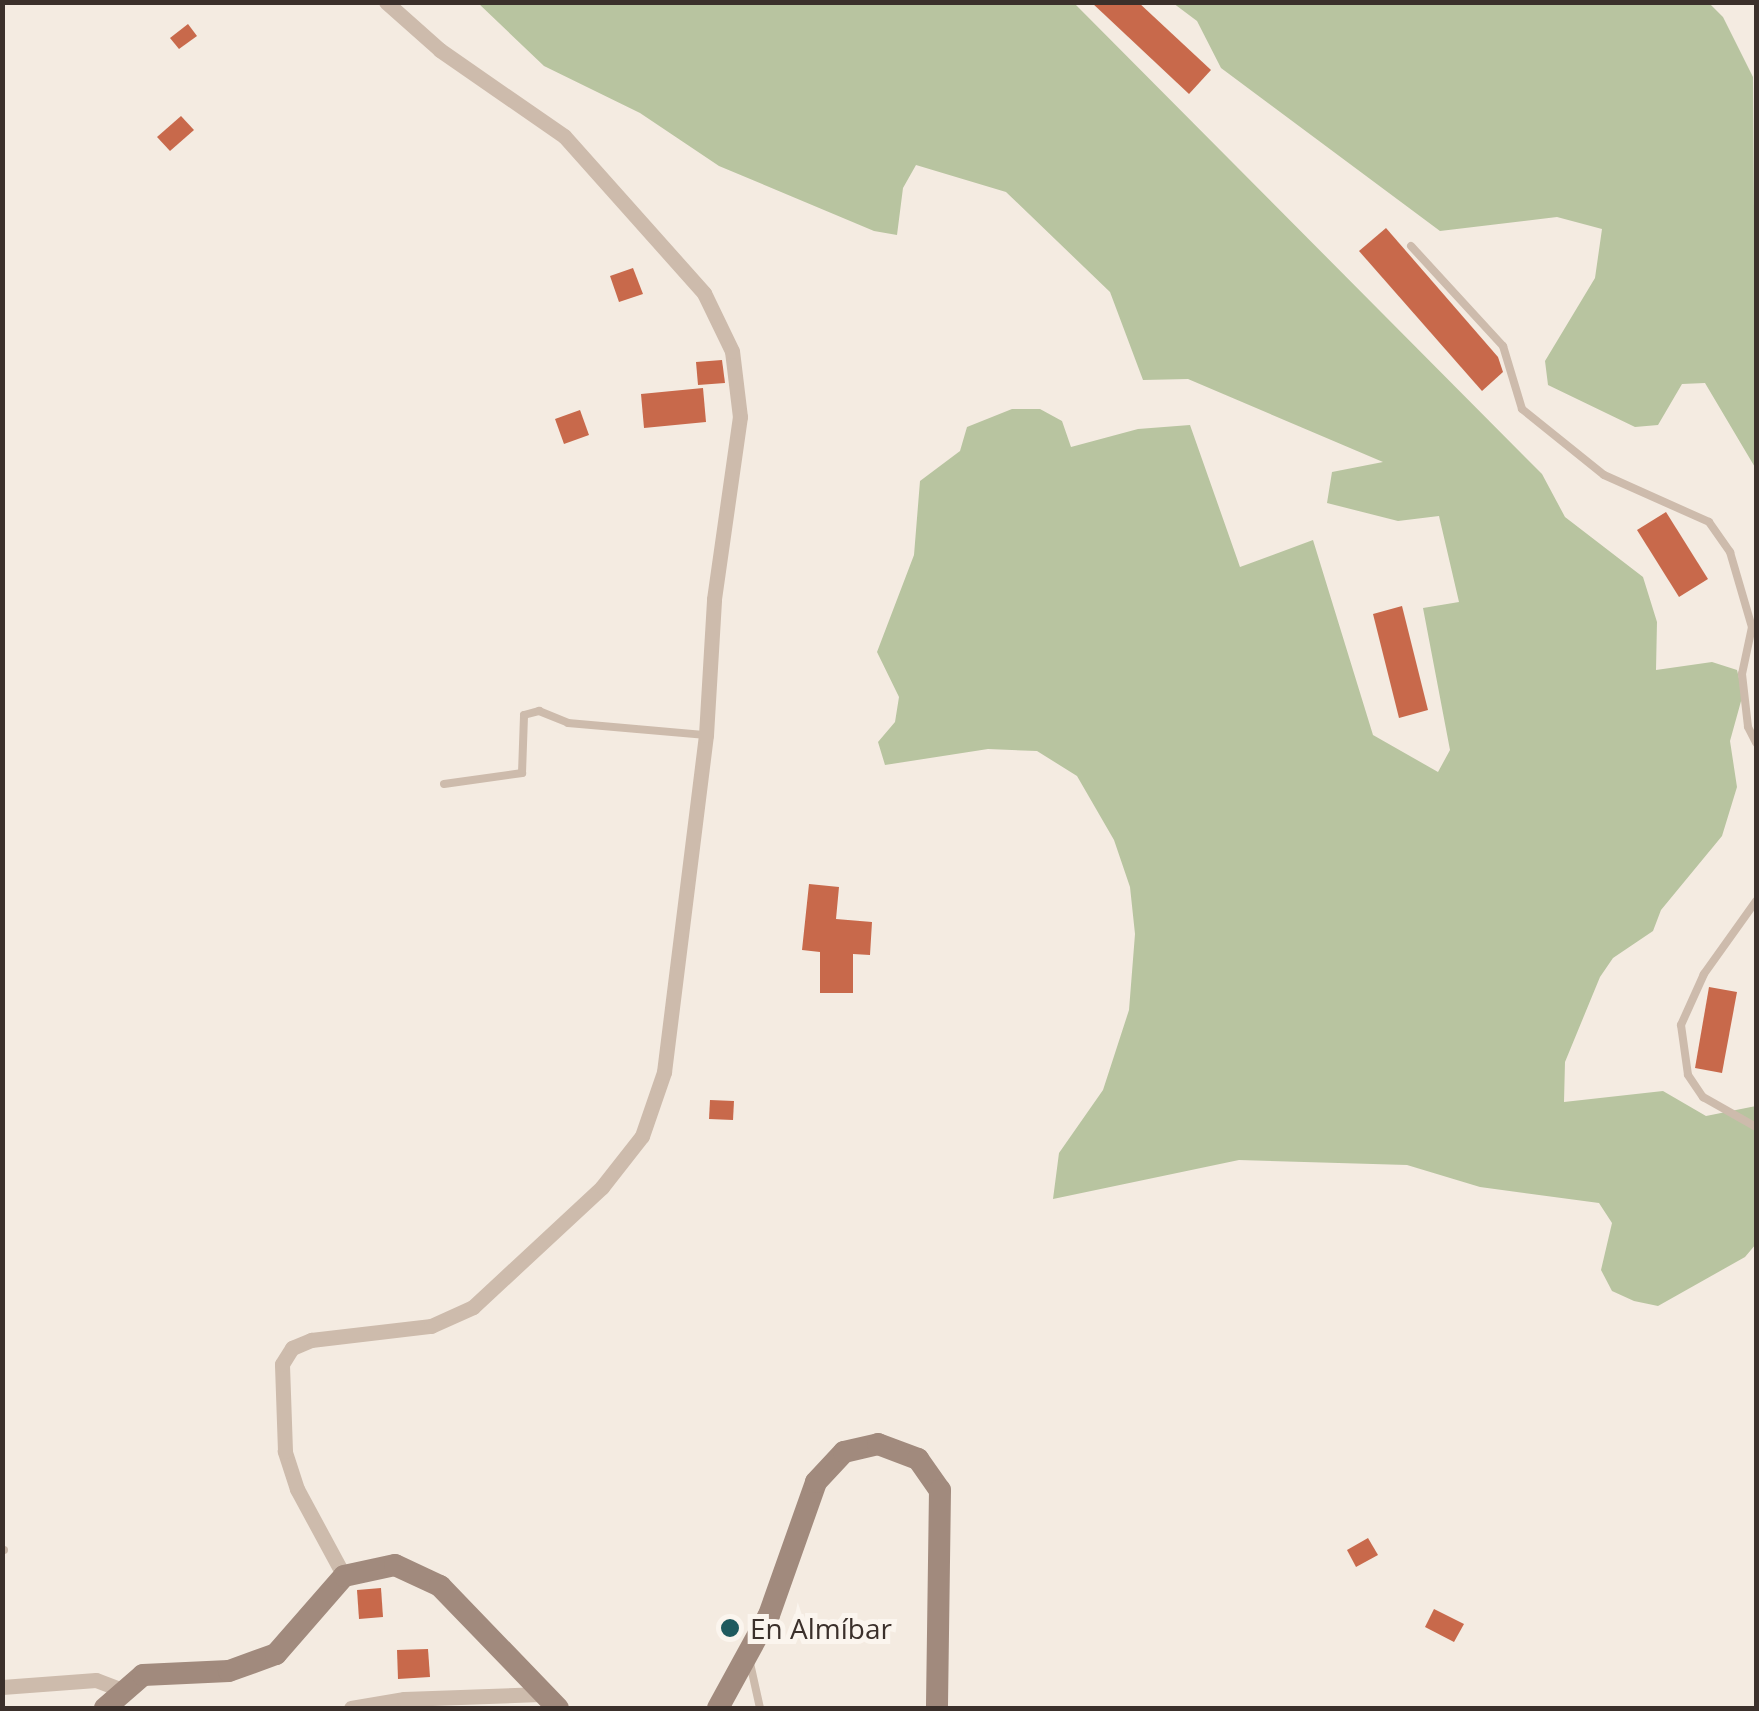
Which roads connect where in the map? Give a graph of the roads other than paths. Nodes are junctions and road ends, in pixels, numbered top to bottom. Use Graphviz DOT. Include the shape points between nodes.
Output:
graph roads {
  1 [pos="386,2"];
  2 [pos="1410,246"];
  3 [pos="706,734"];
  4 [pos="1756,743"];
  5 [pos="444,784"];
  6 [pos="1756,901"];
  7 [pos="1756,1128"];
  8 [pos="344,1576"];
  9 [pos="750,1659"];
  10 [pos="2,1687"];
  11 [pos="120,1689"];
  12 [pos="550,1701"];
  13 [pos="105,1708"];
  14 [pos="351,1708"];
  15 [pos="718,1708"];
  16 [pos="760,1708"];
  17 [pos="937,1708"];
  1 -- 3 [label="street" via="592,164 646,235 704,293 732,351 740,417 714,599"];
  2 -- 4 [label="lane" via="1503,346 1522,409 1604,476 1708,522 1730,552 1752,627 1742,674"];
  3 -- 5 [label="lane" via="568,723 538,710 524,715 522,773"];
  3 -- 8 [label="street" via="664,1072 642,1136 602,1187 473,1306 431,1326 311,1340 292,1348 282,1364 285,1451 297,1489"];
  6 -- 7 [label="lane" via="1704,974 1681,1025 1688,1075 1703,1096"];
  8 -- 11 [label="main road" via="276,1654 230,1671 143,1674"];
  8 -- 12 [label="main road" via="381,1566 418,1571"];
  9 -- 15 [label="main road"];
  9 -- 16 [label="lane"];
  9 -- 17 [label="main road" via="823,1471 856,1447 896,1446 918,1458 940,1490"];
  10 -- 11 [label="street" via="96,1680"];
  11 -- 13 [label="main road"];
  12 -- 14 [label="street" via="404,1699"];
}
